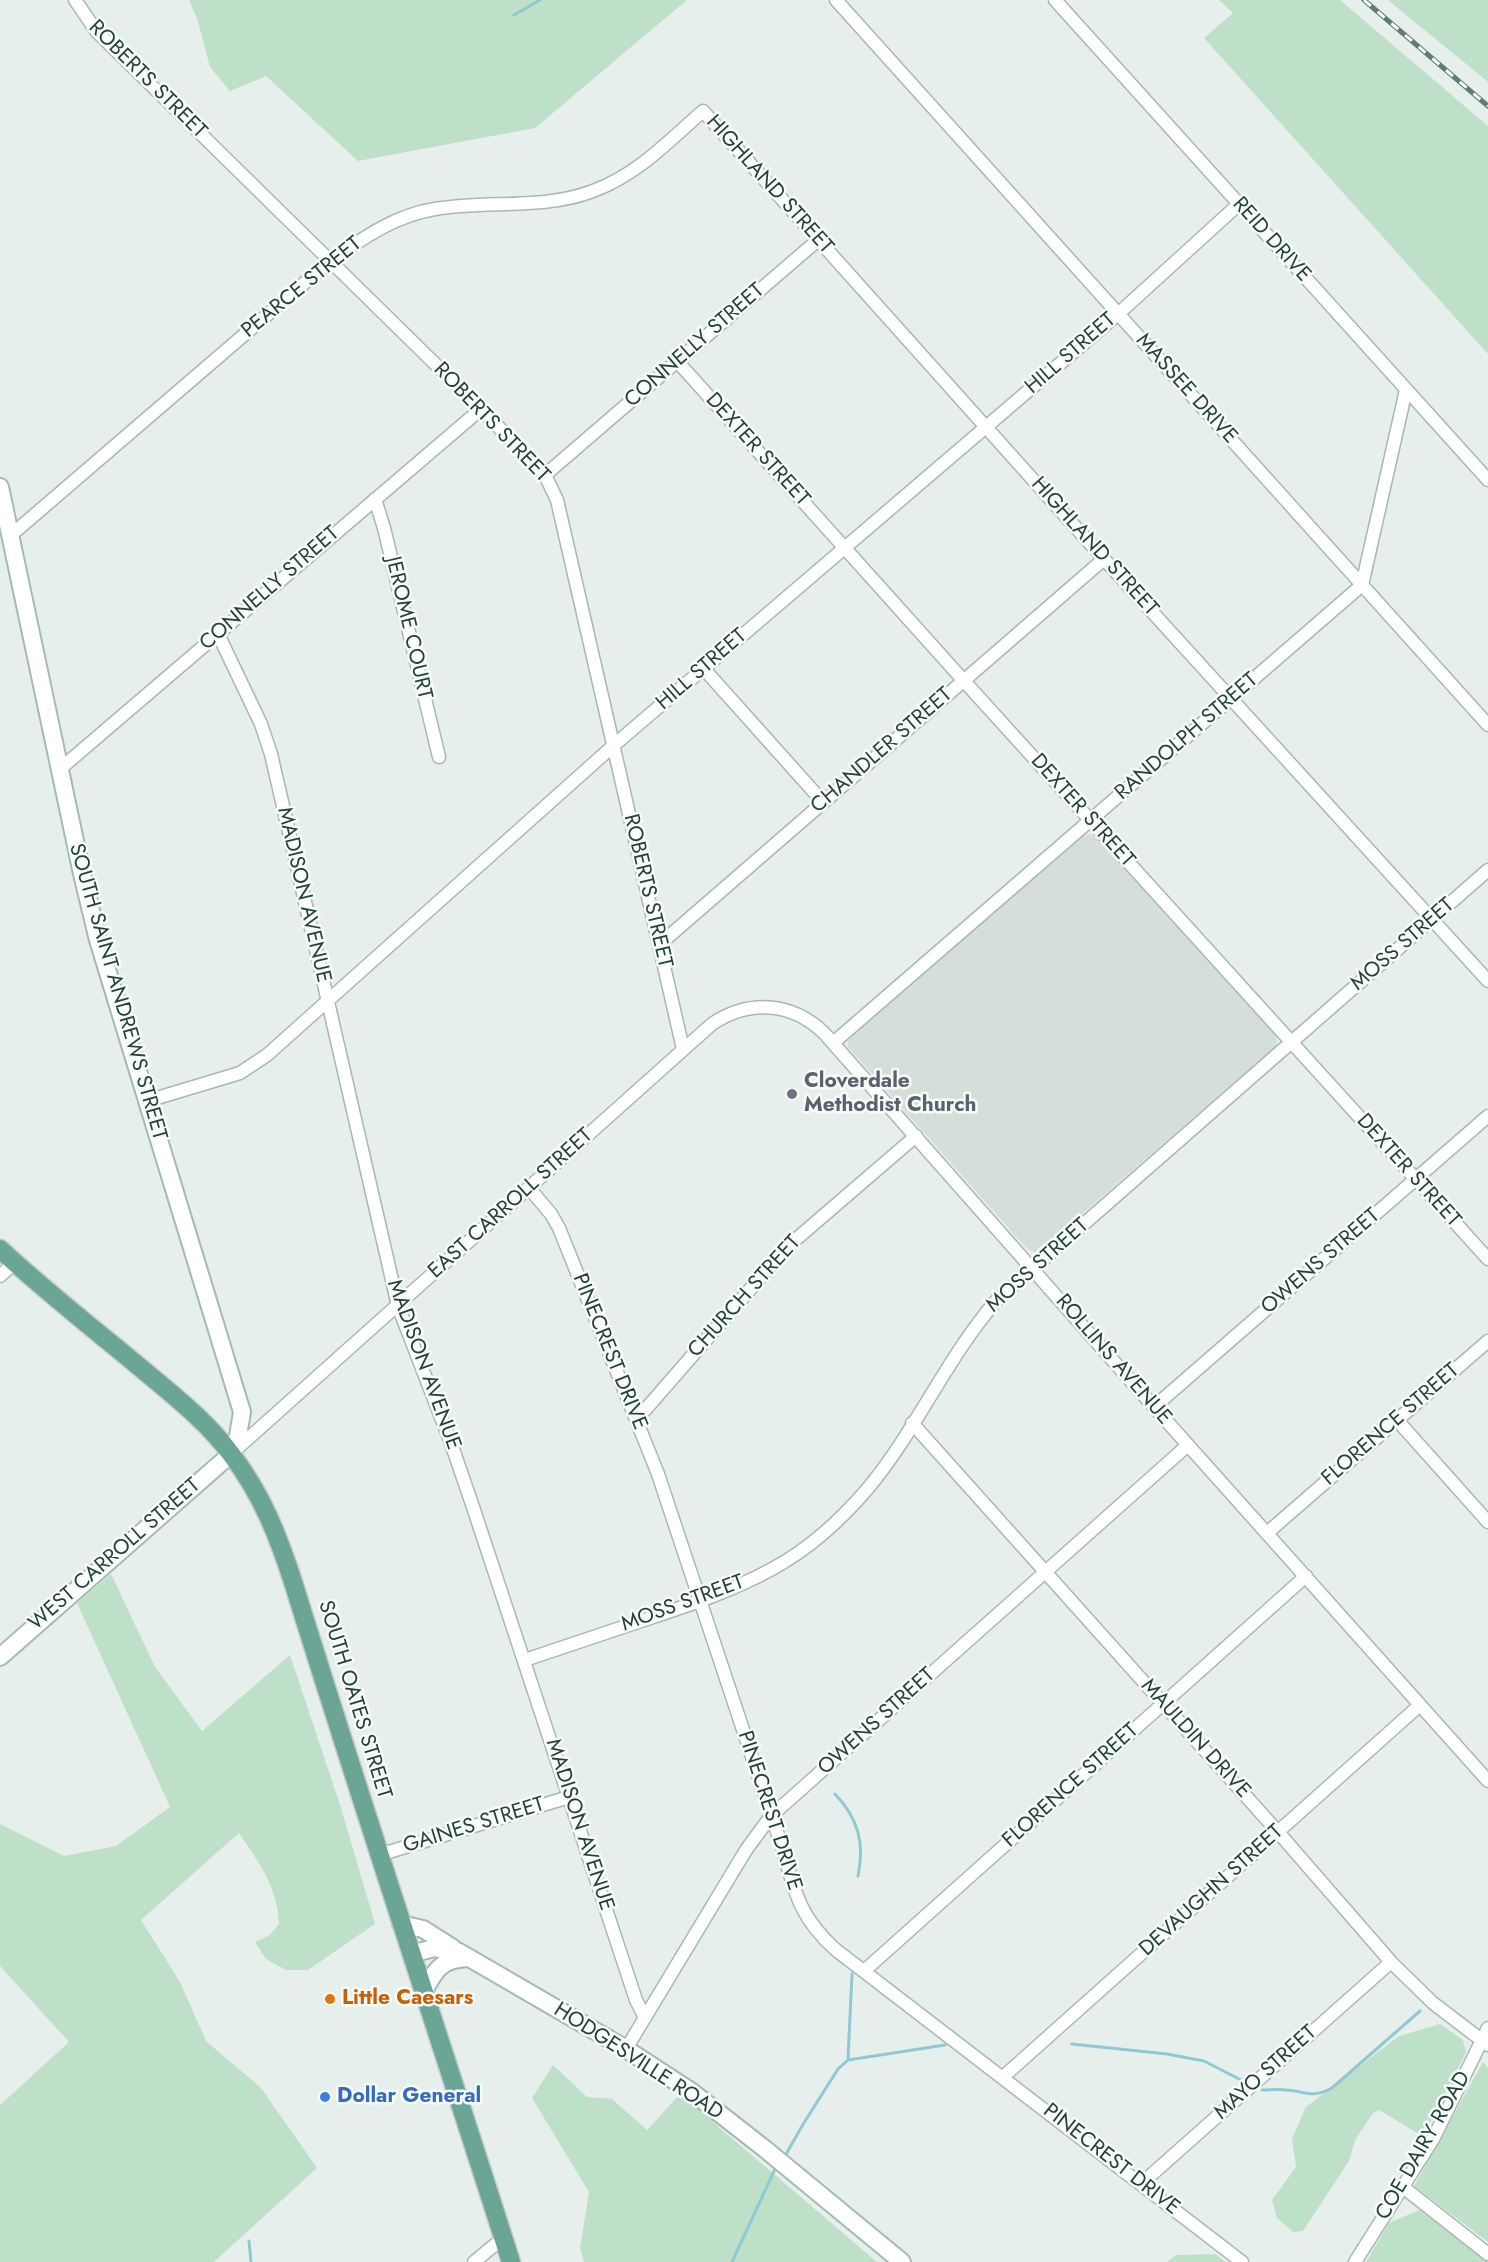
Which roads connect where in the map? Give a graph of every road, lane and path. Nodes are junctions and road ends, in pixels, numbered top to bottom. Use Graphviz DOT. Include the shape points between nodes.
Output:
graph roads {
  1 [pos="75,0"];
  2 [pos="836,0"];
  3 [pos="1055,0"];
  4 [pos="703,111"];
  5 [pos="1239,204"];
  6 [pos="818,240"];
  7 [pos="330,261"];
  8 [pos="1118,314"];
  9 [pos="677,361"];
  10 [pos="1406,390"];
  11 [pos="481,409"];
  12 [pos="986,426"];
  13 [pos="544,475"];
  14 [pos="1488,480"];
  15 [pos="0,487"];
  16 [pos="375,499"];
  17 [pos="10,536"];
  18 [pos="845,548"];
  19 [pos="1104,559"];
  20 [pos="1362,585"];
  21 [pos="218,634"];
  22 [pos="704,669"];
  23 [pos="964,681"];
  24 [pos="1231,699"];
  25 [pos="1488,725"];
  26 [pos="614,746"];
  27 [pos="439,757"];
  28 [pos="60,769"];
  29 [pos="823,802"];
  30 [pos="1090,820"];
  31 [pos="1488,870"];
  32 [pos="1432,919"];
  33 [pos="660,944"];
  34 [pos="1488,981"];
  35 [pos="327,1001"];
  36 [pos="1292,1043"];
  37 [pos="833,1044"];
  38 [pos="683,1049"];
  39 [pos="147,1101"];
  40 [pos="1488,1116"];
  41 [pos="916,1136"];
  42 [pos="1416,1179"];
  43 [pos="529,1188"];
  44 [pos="0,1249"];
  45 [pos="1488,1259"];
  46 [pos="14,1263"];
  47 [pos="1033,1268"];
  48 [pos="0,1276"];
  49 [pos="398,1306"];
  50 [pos="1488,1341"];
  51 [pos="1154,1407"];
  52 [pos="634,1415"];
  53 [pos="1397,1420"];
  54 [pos="912,1423"];
  55 [pos="1188,1445"];
  56 [pos="231,1454"];
  57 [pos="1488,1522"];
  58 [pos="1267,1533"];
  59 [pos="1045,1572"];
  60 [pos="1306,1576"];
  61 [pos="701,1601"];
  62 [pos="0,1657"];
  63 [pos="525,1660"];
  64 [pos="1163,1704"];
  65 [pos="1420,1705"];
  66 [pos="1488,1781"];
  67 [pos="569,1797"];
  68 [pos="771,1816"];
  69 [pos="1278,1832"];
  70 [pos="379,1855"];
  71 [pos="401,1924"];
  72 [pos="411,1954"];
  73 [pos="464,1955"];
  74 [pos="1391,1962"];
  75 [pos="864,1971"];
  76 [pos="423,1993"];
  77 [pos="645,2018"];
  78 [pos="1488,2028"];
  79 [pos="1485,2043"];
  80 [pos="626,2049"];
  81 [pos="1003,2077"];
  82 [pos="1142,2184"];
  83 [pos="1403,2187"];
  84 [pos="503,2238"];
  85 [pos="1488,2254"];
  86 [pos="474,2262"];
  87 [pos="510,2262"];
  88 [pos="902,2262"];
  89 [pos="1242,2262"];
  90 [pos="1355,2262"];
  1 -- 7 [label="street, ROBERTS STREET" via="97,32"];
  2 -- 8 [label="street, MASSEE DRIVE"];
  3 -- 5 [label="street, REID DRIVE"];
  4 -- 6 [label="street, HIGHLAND STREET"];
  4 -- 7 [label="street, PEARCE STREET" via="631,173 591,192 552,200 412,214 368,235"];
  5 -- 8 [label="street, HILL STREET"];
  5 -- 10 [label="street, REID DRIVE"];
  6 -- 9 [label="street, CONNELLY STREET"];
  6 -- 12 [label="street, HIGHLAND STREET"];
  7 -- 11 [label="street, ROBERTS STREET"];
  7 -- 17 [label="street, PEARCE STREET"];
  8 -- 12 [label="street, HILL STREET"];
  8 -- 20 [label="street, MASSEE DRIVE"];
  9 -- 13 [label="street, CONNELLY STREET"];
  9 -- 18 [label="street, DEXTER STREET"];
  10 -- 14 [label="street, REID DRIVE"];
  10 -- 20 [label="street"];
  11 -- 13 [label="street, ROBERTS STREET"];
  11 -- 16 [label="street, CONNELLY STREET"];
  12 -- 18 [label="street, HILL STREET"];
  12 -- 19 [label="street, HIGHLAND STREET"];
  13 -- 26 [label="street, ROBERTS STREET" via="557,500"];
  15 -- 17 [label="street, SOUTH SAINT ANDREWS STREET"];
  16 -- 21 [label="street, CONNELLY STREET"];
  16 -- 27 [label="street, JEROME COURT"];
  17 -- 28 [label="street, SOUTH SAINT ANDREWS STREET"];
  18 -- 22 [label="street, HILL STREET"];
  18 -- 23 [label="street, DEXTER STREET"];
  19 -- 23 [label="street, CHANDLER STREET"];
  19 -- 24 [label="street, HIGHLAND STREET"];
  20 -- 24 [label="street, RANDOLPH STREET"];
  20 -- 25 [label="street, MASSEE DRIVE"];
  21 -- 28 [label="street, CONNELLY STREET"];
  21 -- 35 [label="street, MADISON AVENUE" via="271,754"];
  22 -- 26 [label="street, HILL STREET"];
  22 -- 29 [label="street"];
  23 -- 29 [label="street, CHANDLER STREET"];
  23 -- 30 [label="street, DEXTER STREET"];
  24 -- 30 [label="street, RANDOLPH STREET"];
  24 -- 32 [label="street, HIGHLAND STREET"];
  26 -- 33 [label="street, ROBERTS STREET"];
  26 -- 35 [label="street, HILL STREET"];
  28 -- 39 [label="street, SOUTH SAINT ANDREWS STREET" via="98,940"];
  29 -- 33 [label="street, CHANDLER STREET"];
  30 -- 36 [label="street, DEXTER STREET"];
  30 -- 37 [label="street, RANDOLPH STREET"];
  31 -- 32 [label="street, MOSS STREET"];
  32 -- 34 [label="street, HIGHLAND STREET"];
  32 -- 36 [label="street, MOSS STREET"];
  33 -- 38 [label="street, ROBERTS STREET"];
  35 -- 39 [label="street, HILL STREET" via="253,1066"];
  35 -- 49 [label="street, MADISON AVENUE"];
  36 -- 42 [label="street, DEXTER STREET"];
  36 -- 47 [label="street, MOSS STREET"];
  37 -- 38 [label="street, ROLLINS AVENUE" via="807,1018 763,1006 721,1018"];
  37 -- 41 [label="street, ROLLINS AVENUE"];
  38 -- 43 [label="street, EAST CARROLL STREET"];
  39 -- 56 [label="street, SOUTH SAINT ANDREWS STREET" via="242,1412"];
  40 -- 42 [label="street, OWENS STREET"];
  41 -- 47 [label="street, ROLLINS AVENUE"];
  41 -- 52 [label="street, CHURCH STREET" via="787,1246 645,1410"];
  42 -- 45 [label="street, DEXTER STREET"];
  42 -- 51 [label="street, OWENS STREET"];
  43 -- 49 [label="street, EAST CARROLL STREET"];
  43 -- 52 [label="street, PINECREST DRIVE" via="559,1228"];
  44 -- 46 [label="main road, SOUTH OATES STREET"];
  46 -- 48 [label="street"];
  46 -- 56 [label="main road, SOUTH OATES STREET" via="190,1410"];
  47 -- 51 [label="street, ROLLINS AVENUE"];
  47 -- 54 [label="street, MOSS STREET" via="983,1316"];
  49 -- 56 [label="street, EAST CARROLL STREET"];
  49 -- 63 [label="street, MADISON AVENUE" via="451,1443"];
  50 -- 53 [label="street, FLORENCE STREET"];
  51 -- 55 [label="street, ROLLINS AVENUE"];
  52 -- 61 [label="street, PINECREST DRIVE"];
  53 -- 57 [label="street"];
  53 -- 58 [label="street, FLORENCE STREET"];
  54 -- 59 [label="street, MAULDIN DRIVE"];
  54 -- 61 [label="street, MOSS STREET" via="870,1486 811,1543 774,1568"];
  55 -- 58 [label="street, ROLLINS AVENUE"];
  55 -- 59 [label="street, OWENS STREET"];
  56 -- 62 [label="street, WEST CARROLL STREET"];
  56 -- 70 [label="main road, SOUTH OATES STREET" via="277,1533"];
  58 -- 60 [label="street, ROLLINS AVENUE"];
  59 -- 64 [label="street, MAULDIN DRIVE"];
  59 -- 68 [label="street, OWENS STREET"];
  60 -- 64 [label="street, FLORENCE STREET"];
  60 -- 65 [label="street, ROLLINS AVENUE"];
  61 -- 63 [label="street, MOSS STREET"];
  61 -- 68 [label="street, PINECREST DRIVE"];
  63 -- 67 [label="street, MADISON AVENUE"];
  64 -- 69 [label="street, MAULDIN DRIVE"];
  64 -- 75 [label="street, FLORENCE STREET"];
  65 -- 66 [label="street, ROLLINS AVENUE"];
  65 -- 69 [label="street, DEVAUGHN STREET"];
  67 -- 70 [label="street, GAINES STREET"];
  67 -- 77 [label="street, MADISON AVENUE"];
  68 -- 75 [label="street, PINECREST DRIVE" via="796,1896 809,1922"];
  68 -- 77 [label="street, OWENS STREET" via="746,1850"];
  69 -- 74 [label="street, MAULDIN DRIVE"];
  69 -- 81 [label="street, DEVAUGHN STREET"];
  70 -- 71 [label="main road, SOUTH OATES STREET"];
  71 -- 72 [label="main road, SOUTH OATES STREET"];
  71 -- 73 [label="street" via="423,1929"];
  72 -- 73 [label="street, HODGESVILLE ROAD" via="434,1948"];
  72 -- 76 [label="main road, SOUTH OATES STREET"];
  73 -- 76 [label="street" via="447,1961"];
  73 -- 80 [label="street, HODGESVILLE ROAD"];
  74 -- 79 [label="street, MAULDIN DRIVE" via="1433,2003"];
  74 -- 82 [label="street, MAYO STREET"];
  75 -- 81 [label="street, PINECREST DRIVE"];
  76 -- 84 [label="main road, SOUTH OATES STREET"];
  77 -- 80 [label="street, OWENS STREET"];
  78 -- 79 [label="street, COE DAIRY ROAD"];
  79 -- 83 [label="street, COE DAIRY ROAD"];
  80 -- 88 [label="street, HODGESVILLE ROAD" via="724,2115"];
  81 -- 82 [label="street, PINECREST DRIVE"];
  82 -- 89 [label="street, PINECREST DRIVE"];
  83 -- 85 [label="street"];
  83 -- 90 [label="street, COE DAIRY ROAD"];
  84 -- 86 [label="street"];
  84 -- 87 [label="main road, SOUTH OATES STREET"];
}
